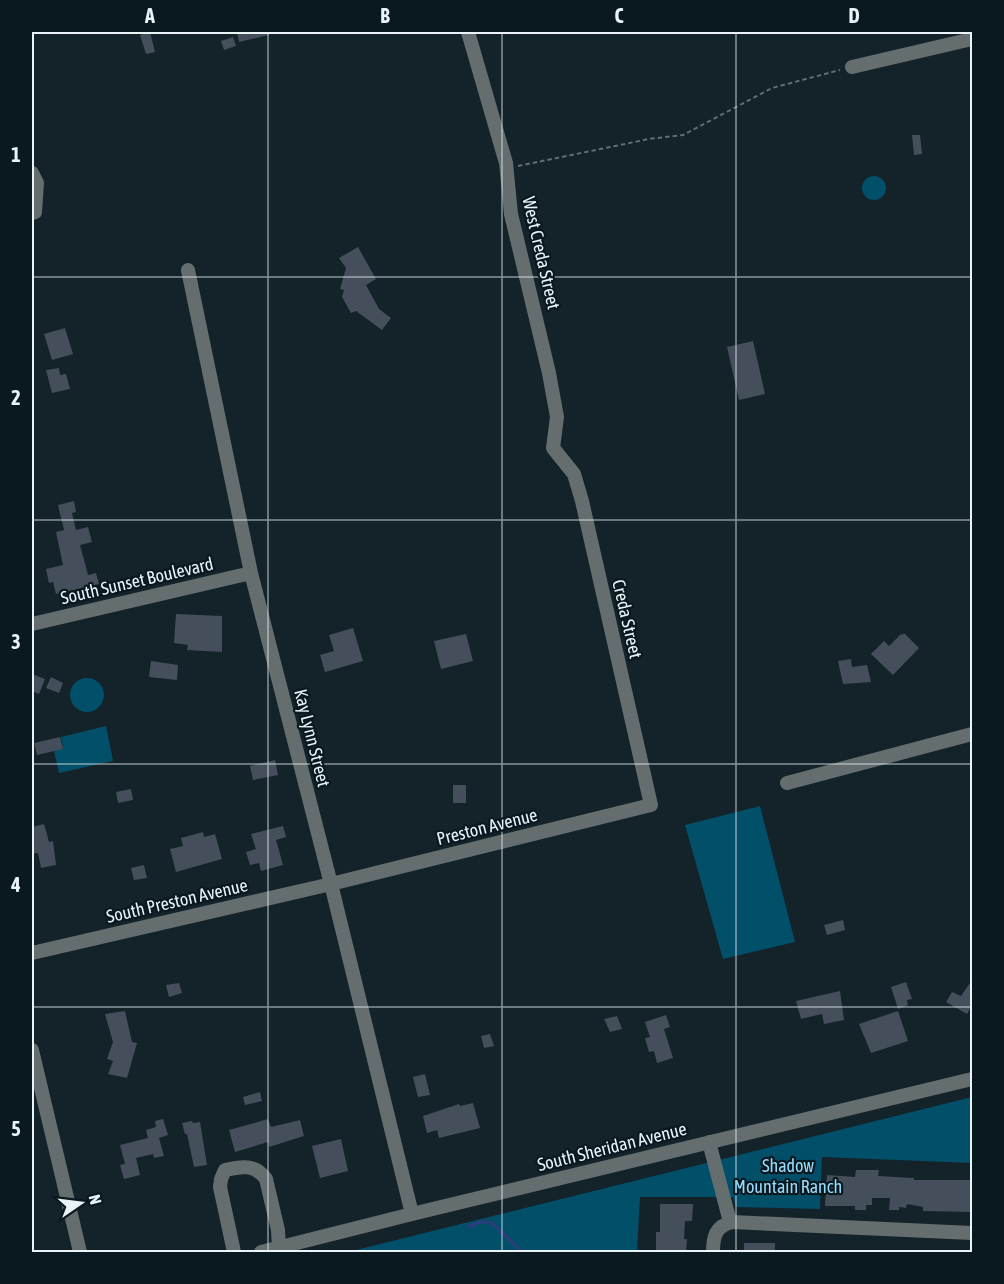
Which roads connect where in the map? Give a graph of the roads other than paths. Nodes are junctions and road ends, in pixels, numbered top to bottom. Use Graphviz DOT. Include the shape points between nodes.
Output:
graph roads {
  1 [pos="468,32"];
  2 [pos="972,39"];
  3 [pos="852,67"];
  4 [pos="32,173"];
  5 [pos="32,213"];
  6 [pos="188,270"];
  7 [pos="553,448"];
  8 [pos="251,573"];
  9 [pos="32,624"];
  10 [pos="972,734"];
  11 [pos="787,783"];
  12 [pos="651,805"];
  13 [pos="331,884"];
  14 [pos="32,953"];
  15 [pos="32,1050"];
  16 [pos="972,1079"];
  17 [pos="709,1142"];
  18 [pos="412,1214"];
  19 [pos="722,1223"];
  20 [pos="972,1233"];
  21 [pos="279,1248"];
  22 [pos="80,1252"];
  23 [pos="234,1252"];
  24 [pos="261,1252"];
  25 [pos="713,1252"];
  1 -- 7 [label="street, West Creda Street" via="506,167 511,214 541,334 557,417"];
  2 -- 3 [label="street"];
  4 -- 5 [label="street" via="37,183"];
  6 -- 8 [label="street, Kay Lynn Street"];
  7 -- 12 [label="street, Creda Street" via="574,474 582,501"];
  8 -- 9 [label="street, South Sunset Boulevard"];
  8 -- 13 [label="street, Kay Lynn Street"];
  10 -- 11 [label="street"];
  12 -- 13 [label="street, Preston Avenue"];
  13 -- 14 [label="street, South Preston Avenue"];
  13 -- 18 [label="street, Kay Lynn Street"];
  15 -- 22 [label="street"];
  16 -- 17 [label="street, South Sheridan Avenue"];
  17 -- 18 [label="street, South Sheridan Avenue"];
  17 -- 19 [label="street"];
  18 -- 21 [label="street, South Sheridan Avenue"];
  19 -- 20 [label="street"];
  19 -- 25 [label="street" via="714,1236"];
  21 -- 23 [label="street" via="266,1179 252,1167 237,1167 225,1170 220,1187"];
  21 -- 24 [label="street, South Sheridan Avenue"];
}
